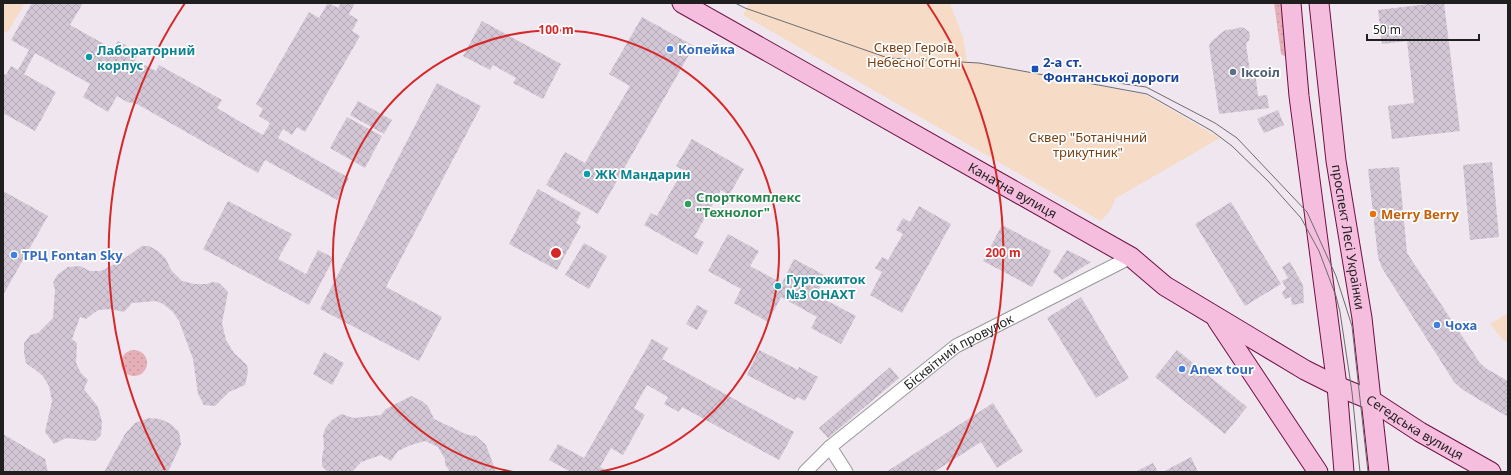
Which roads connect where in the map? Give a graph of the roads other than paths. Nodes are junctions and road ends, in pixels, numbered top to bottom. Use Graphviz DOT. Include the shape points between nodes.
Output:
graph roads {
  1 [pos="682,3"];
  2 [pos="1291,3"];
  3 [pos="1319,3"];
  4 [pos="1131,257"];
  5 [pos="1214,316"];
  6 [pos="1337,386"];
  7 [pos="1371,400"];
  8 [pos="830,447"];
  9 [pos="805,472"];
  10 [pos="846,472"];
  11 [pos="1318,472"];
  12 [pos="1344,472"];
  13 [pos="1379,472"];
  14 [pos="1491,472"];
  1 -- 4 [label="main road, Канатна вулиця"];
  2 -- 6 [label="main road" via="1299,96"];
  3 -- 7 [label="main road, проспект Лесі Українки" via="1336,161 1362,318"];
  4 -- 5 [label="main road, Канатна вулиця" via="1166,286"];
  4 -- 8 [label="street, Бісквітний провулок" via="956,346"];
  5 -- 6 [label="main road, Канатна вулиця"];
  5 -- 11 [label="main road"];
  6 -- 7 [label="main road, Сегедська вулиця"];
  6 -- 12 [label="main road"];
  7 -- 13 [label="main road, проспект Лесі Українки"];
  7 -- 14 [label="main road, Сегедська вулиця" via="1420,432"];
  8 -- 9 [label="street, Бісквітний провулок"];
  8 -- 10 [label="street"];
}
